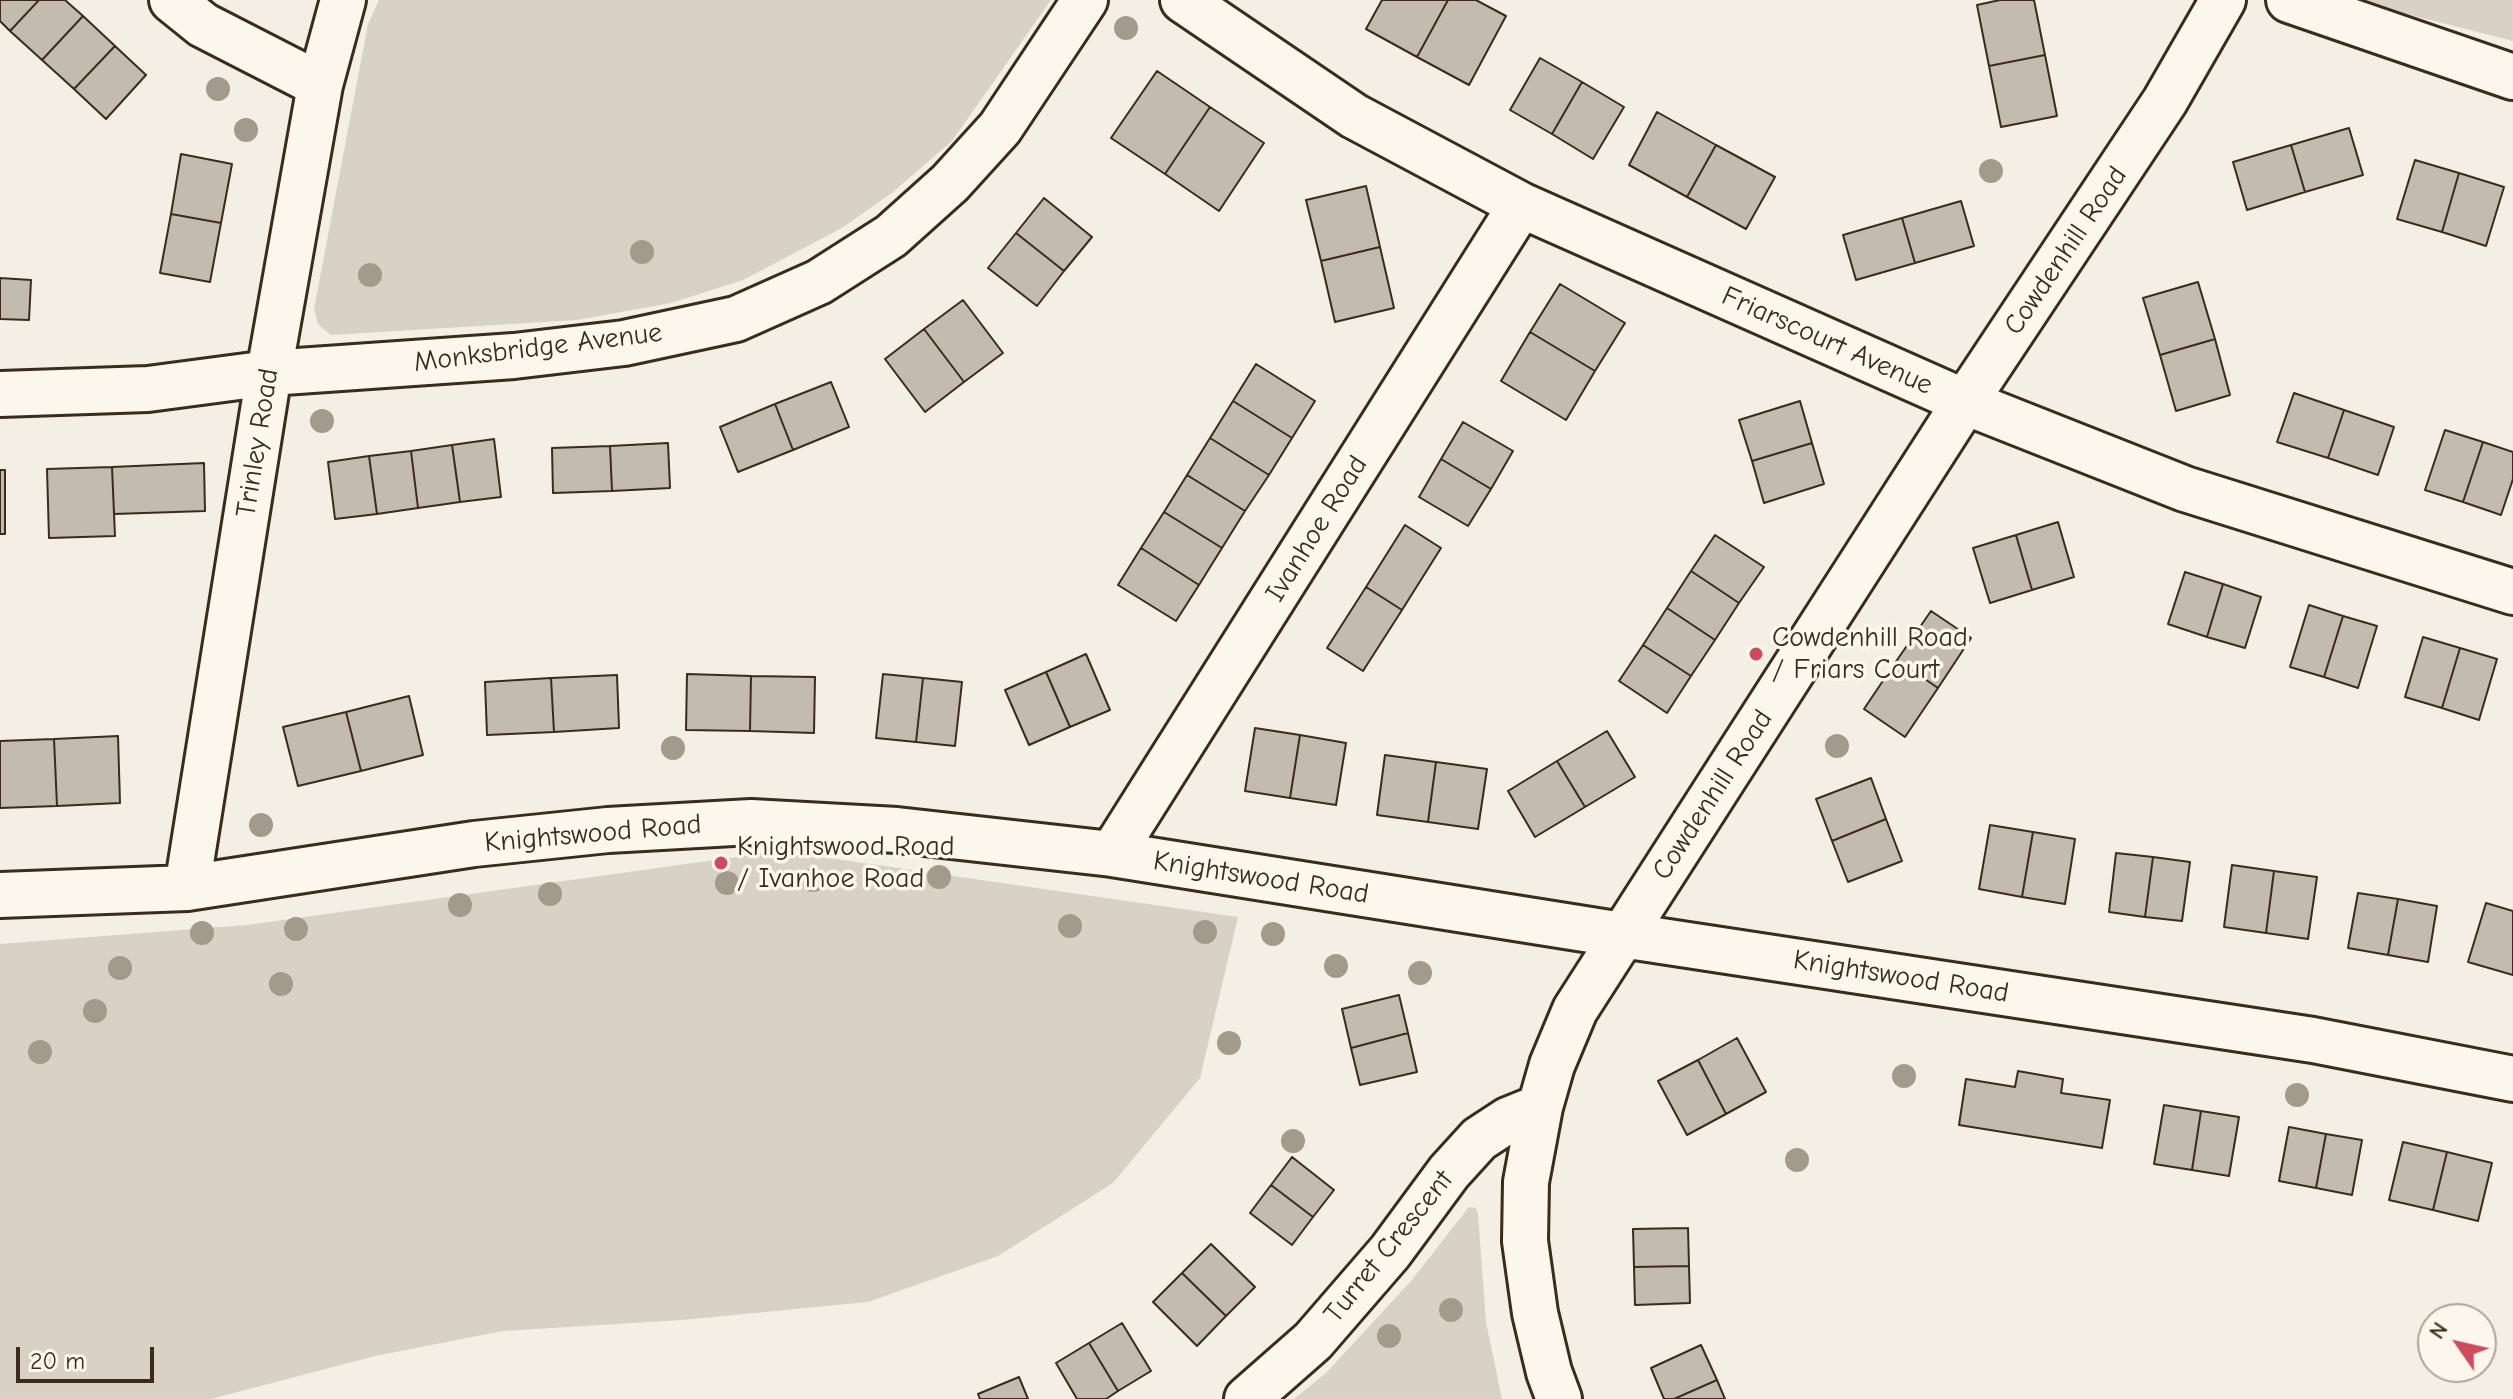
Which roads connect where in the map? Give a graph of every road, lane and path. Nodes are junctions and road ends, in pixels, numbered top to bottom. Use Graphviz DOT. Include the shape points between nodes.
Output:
graph roads {
  1 [pos="172,0"];
  2 [pos="343,0"];
  3 [pos="1085,0"];
  4 [pos="1183,0"];
  5 [pos="2223,0"];
  6 [pos="2289,0"];
  7 [pos="2513,77"];
  8 [pos="320,85"];
  9 [pos="1521,205"];
  10 [pos="269,373"];
  11 [pos="0,394"];
  12 [pos="1965,402"];
  13 [pos="2513,592"];
  14 [pos="1112,854"];
  15 [pos="187,888"];
  16 [pos="0,895"];
  17 [pos="1622,935"];
  18 [pos="2513,1079"];
  19 [pos="1540,1107"];
  20 [pos="1247,1399"];
  21 [pos="1559,1399"];
  1 -- 8 [label="street" via="203,25"];
  2 -- 8 [label="street, Trinley Road"];
  3 -- 10 [label="street, Monksbridge Avenue" via="1000,128 960,172 891,236 819,282 736,319 624,343"];
  4 -- 9 [label="street, Friarscourt Avenue" via="1354,116"];
  5 -- 12 [label="street, Cowdenhill Road" via="2165,101"];
  6 -- 7 [label="street"];
  8 -- 10 [label="street, Trinley Road"];
  9 -- 12 [label="street, Friarscourt Avenue"];
  9 -- 14 [label="street, Ivanhoe Road"];
  10 -- 11 [label="street, Monksbridge Avenue" via="148,389"];
  10 -- 15 [label="street, Trinley Road"];
  12 -- 13 [label="street, Friarscourt Avenue" via="2185,489"];
  12 -- 17 [label="street, Cowdenhill Road"];
  14 -- 15 [label="street, Knightswood Road" via="897,830 751,822 474,844"];
  14 -- 17 [label="street, Knightswood Road"];
  15 -- 16 [label="street, Knightswood Road"];
  17 -- 18 [label="street, Knightswood Road" via="2313,1040"];
  17 -- 19 [label="street, Cowdenhill Road" via="1575,1010"];
  19 -- 20 [label="street, Turret Crescent" via="1479,1139 1313,1341"];
  19 -- 21 [label="street, Cowdenhill Road" via="1526,1182 1525,1241 1535,1313"];
}
